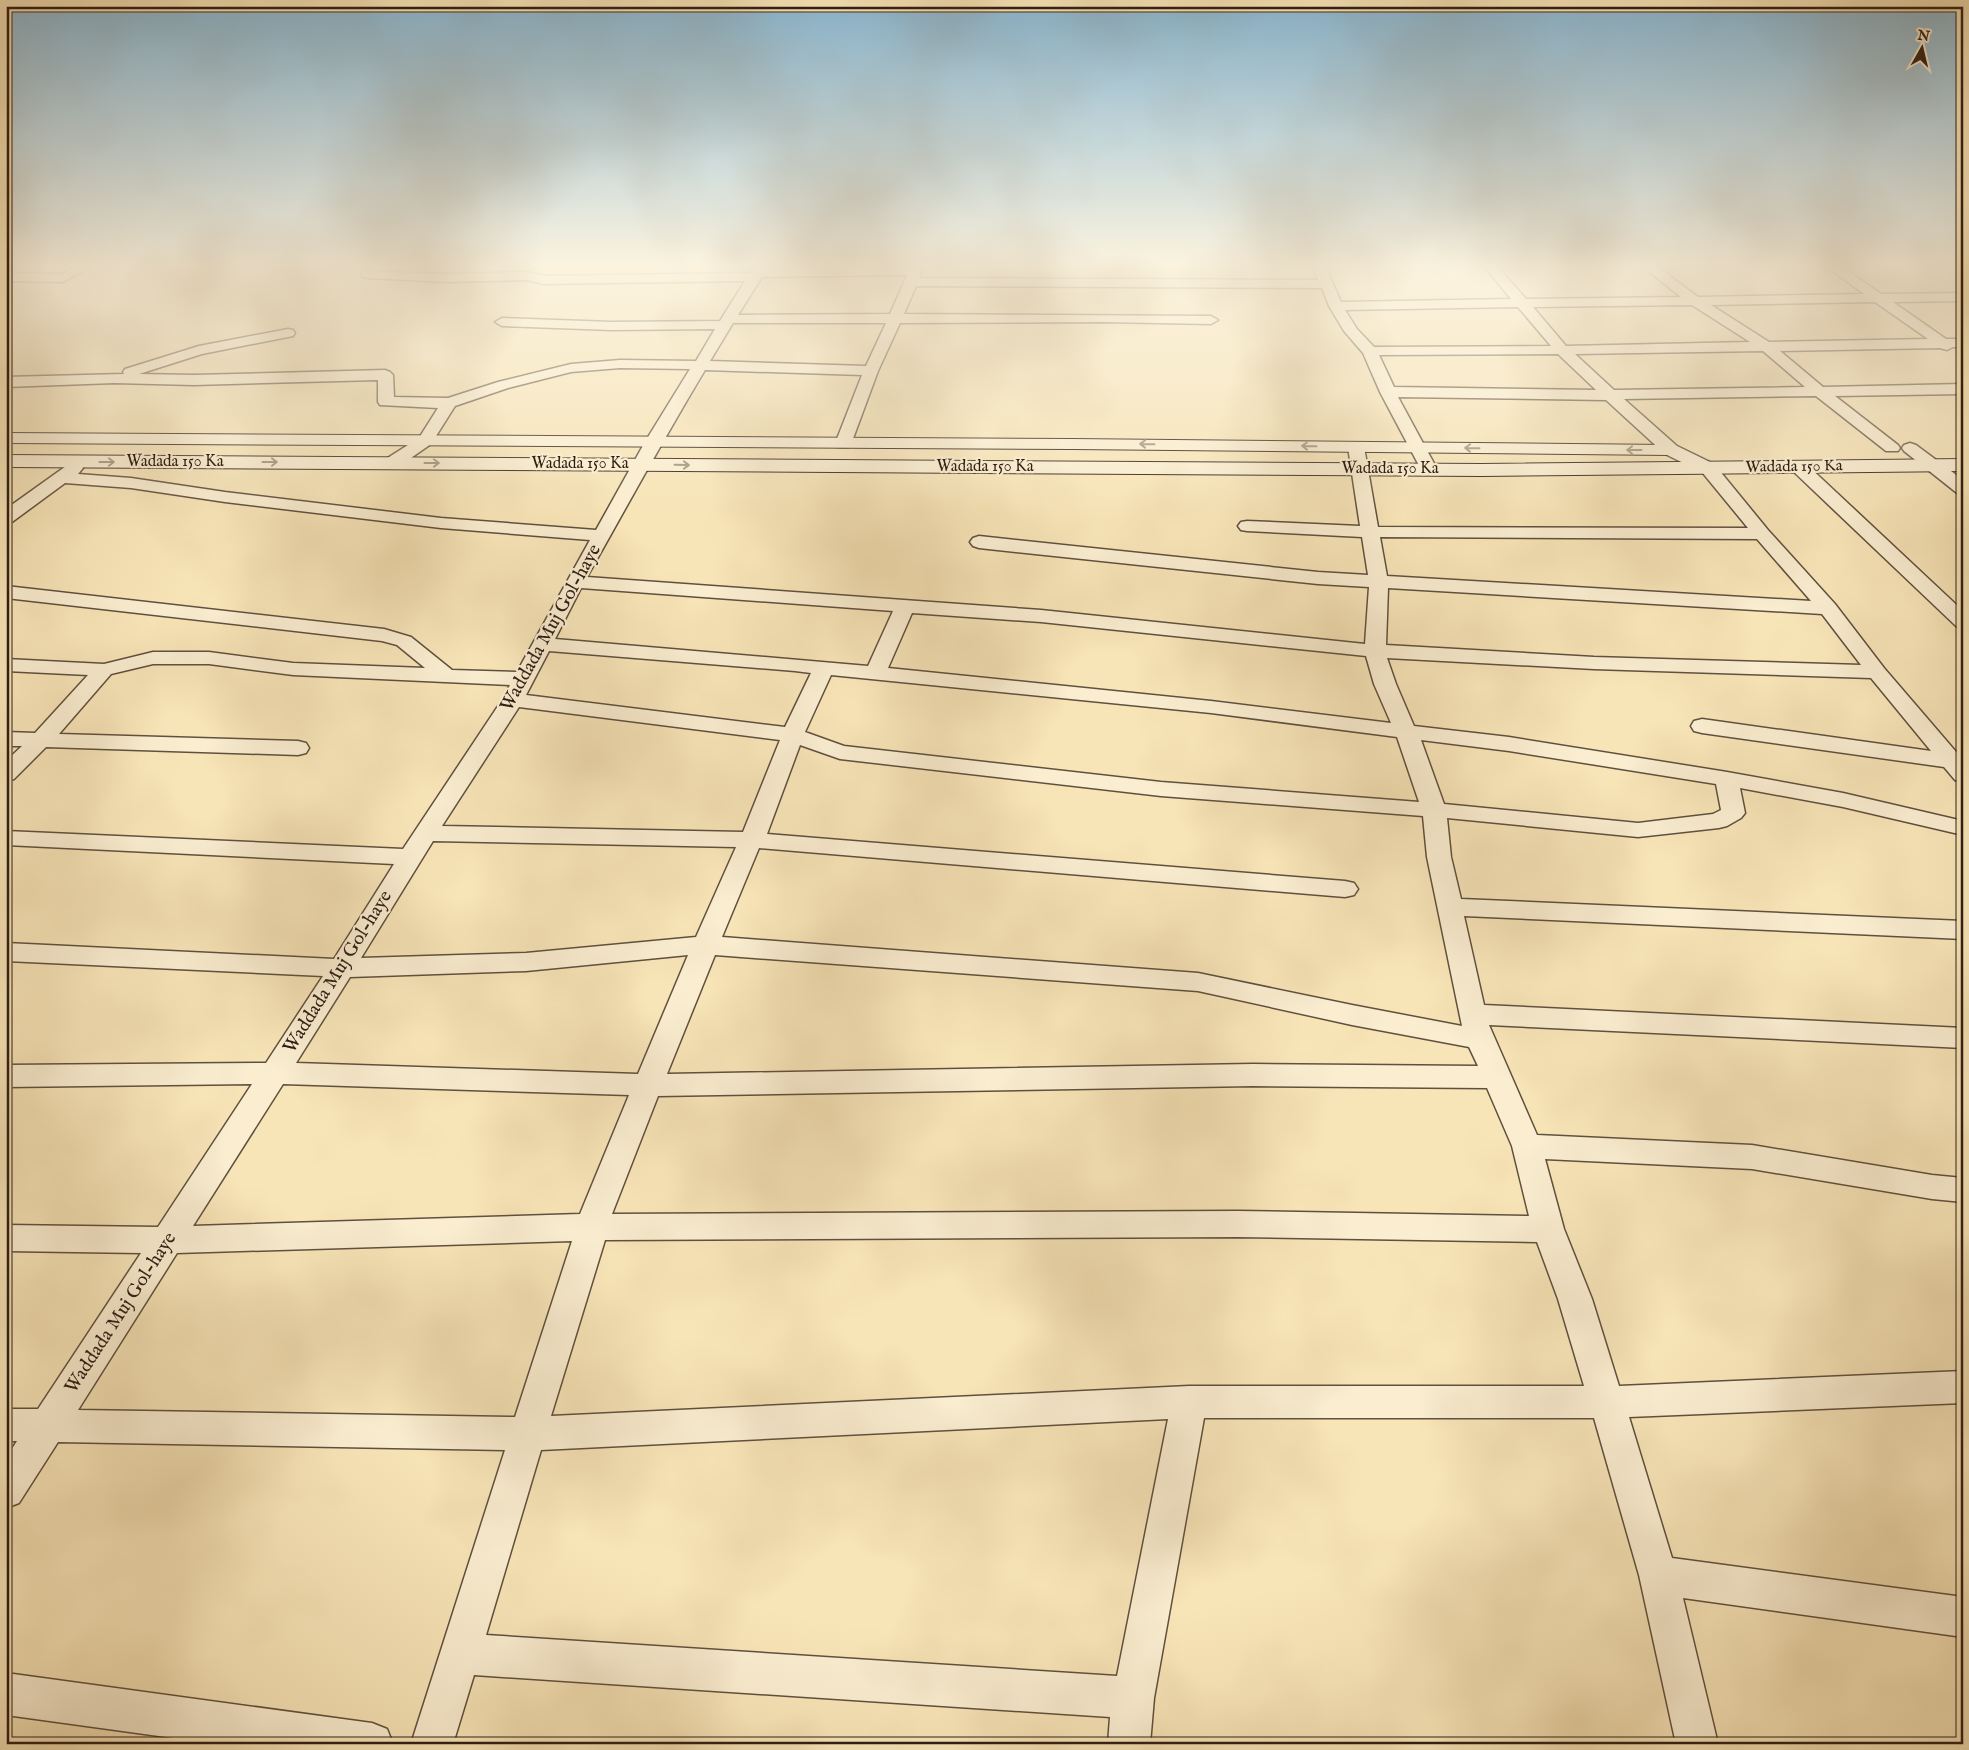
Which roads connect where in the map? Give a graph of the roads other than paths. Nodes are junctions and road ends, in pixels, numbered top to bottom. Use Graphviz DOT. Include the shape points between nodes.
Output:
graph roads {
  1 [pos="212,348"];
  2 [pos="710,348"];
  3 [pos="882,348"];
  4 [pos="1367,348"];
  5 [pos="1560,348"];
  6 [pos="1682,348"];
  7 [pos="1769,348"];
  8 [pos="1950,348"];
  9 [pos="1562,350"];
  10 [pos="1370,351"];
  11 [pos="1963,358"];
  12 [pos="699,365"];
  13 [pos="871,371"];
  14 [pos="114,378"];
  15 [pos="6,382"];
  16 [pos="1963,389"];
  17 [pos="1388,392"];
  18 [pos="1820,392"];
  19 [pos="1610,395"];
  20 [pos="449,403"];
  21 [pos="6,438"];
  22 [pos="425,441"];
  23 [pos="843,444"];
  24 [pos="1419,448"];
  25 [pos="1863,448"];
  26 [pos="1901,448"];
  27 [pos="1671,450"];
  28 [pos="648,454"];
  29 [pos="1934,456"];
  30 [pos="1359,458"];
  31 [pos="1709,459"];
  32 [pos="6,461"];
  33 [pos="83,462"];
  34 [pos="392,463"];
  35 [pos="1963,465"];
  36 [pos="1800,468"];
  37 [pos="1429,469"];
  38 [pos="61,478"];
  39 [pos="1963,489"];
  40 [pos="6,518"];
  41 [pos="1247,526"];
  42 [pos="1371,532"];
  43 [pos="1762,534"];
  44 [pos="602,536"];
  45 [pos="979,542"];
  46 [pos="575,582"];
  47 [pos="1379,583"];
  48 [pos="6,592"];
  49 [pos="905,607"];
  50 [pos="1828,608"];
  51 [pos="1963,622"];
  52 [pos="544,644"];
  53 [pos="1374,651"];
  54 [pos="6,665"];
  55 [pos="824,668"];
  56 [pos="104,670"];
  57 [pos="1877,672"];
  58 [pos="874,673"];
  59 [pos="447,676"];
  60 [pos="519,690"];
  61 [pos="1702,726"];
  62 [pos="1406,732"];
  63 [pos="793,735"];
  64 [pos="6,739"];
  65 [pos="41,740"];
  66 [pos="298,748"];
  67 [pos="1957,768"];
  68 [pos="6,774"];
  69 [pos="1726,778"];
  70 [pos="1434,810"];
  71 [pos="1963,828"];
  72 [pos="425,833"];
  73 [pos="6,838"];
  74 [pos="752,840"];
  75 [pos="411,857"];
  76 [pos="1345,889"];
  77 [pos="1451,907"];
  78 [pos="1963,930"];
  79 [pos="706,945"];
  80 [pos="6,952"];
  81 [pos="342,968"];
  82 [pos="1476,1026"];
  83 [pos="1963,1038"];
  84 [pos="274,1073"];
  85 [pos="6,1076"];
  86 [pos="1498,1077"];
  87 [pos="648,1085"];
  88 [pos="1527,1146"];
  89 [pos="1963,1190"];
  90 [pos="592,1228"];
  91 [pos="1548,1229"];
  92 [pos="6,1238"];
  93 [pos="168,1240"];
  94 [pos="1963,1387"];
  95 [pos="1188,1402"];
  96 [pos="1607,1402"];
  97 [pos="6,1424"];
  98 [pos="48,1426"];
  99 [pos="530,1434"];
  100 [pos="6,1491"];
  101 [pos="1658,1575"];
  102 [pos="1963,1617"];
  103 [pos="460,1654"];
  104 [pos="6,1694"];
  105 [pos="1133,1698"];
  106 [pos="372,1744"];
  107 [pos="432,1744"];
  108 [pos="1129,1744"];
  109 [pos="1697,1744"];
  1 -- 14 [label="street"];
  2 -- 12 [label="street, Waddada Muj Gol-haye"];
  3 -- 13 [label="street"];
  4 -- 10 [label="street"];
  5 -- 9 [label="street"];
  6 -- 9 [label="street"];
  7 -- 18 [label="street"];
  8 -- 11 [label="street"];
  9 -- 10 [label="street"];
  9 -- 19 [label="street"];
  10 -- 17 [label="street"];
  12 -- 13 [label="street"];
  12 -- 20 [label="street" via="620,364 572,368"];
  12 -- 28 [label="street, Waddada Muj Gol-haye"];
  13 -- 23 [label="street"];
  14 -- 15 [label="street"];
  14 -- 20 [label="street" via="194,380 385,375 386,402"];
  16 -- 18 [label="street"];
  17 -- 19 [label="street"];
  17 -- 24 [label="street"];
  18 -- 19 [label="street"];
  18 -- 26 [label="street"];
  19 -- 27 [label="street"];
  20 -- 22 [label="street"];
  21 -- 22 [label="street, Wadada 150 Ka"];
  22 -- 28 [label="street, Wadada 150 Ka"];
  22 -- 34 [label="street"];
  23 -- 28 [label="street, Wadada 150 Ka"];
  30 -- 23 [label="street, Wadada 150 Ka, one-way" via="1073,444"];
  27 -- 24 [label="street, Wadada 150 Ka, one-way"];
  24 -- 30 [label="street, Wadada 150 Ka"];
  24 -- 37 [label="street"];
  25 -- 26 [label="street, Wadada 150 Ka"];
  26 -- 29 [label="street, Wadada 150 Ka"];
  27 -- 31 [label="street, Wadada 150 Ka"];
  28 -- 30 [label="street, Wadada 150 Ka, one-way"];
  34 -- 28 [label="street, Wadada 150 Ka, one-way"];
  28 -- 44 [label="street, Waddada Muj Gol-haye"];
  29 -- 35 [label="street, Wadada 150 Ka"];
  29 -- 36 [label="street, Wadada 150 Ka"];
  29 -- 39 [label="street"];
  30 -- 37 [label="street, Wadada 150 Ka"];
  30 -- 42 [label="street"];
  31 -- 36 [label="street, Wadada 150 Ka"];
  31 -- 37 [label="street, Wadada 150 Ka"];
  31 -- 43 [label="street"];
  32 -- 33 [label="street, Wadada 150 Ka"];
  33 -- 34 [label="street, Wadada 150 Ka, one-way"];
  33 -- 38 [label="street"];
  36 -- 51 [label="street"];
  38 -- 40 [label="street"];
  38 -- 44 [label="street" via="131,483 441,523"];
  41 -- 42 [label="street"];
  42 -- 43 [label="street"];
  42 -- 47 [label="street"];
  43 -- 50 [label="street"];
  44 -- 46 [label="street, Waddada Muj Gol-haye"];
  45 -- 47 [label="street"];
  46 -- 49 [label="street"];
  46 -- 52 [label="street, Waddada Muj Gol-haye"];
  47 -- 50 [label="street"];
  47 -- 53 [label="street"];
  48 -- 59 [label="street" via="384,635 404,641"];
  49 -- 53 [label="street" via="1040,616"];
  49 -- 58 [label="street"];
  50 -- 57 [label="street"];
  52 -- 55 [label="street"];
  52 -- 60 [label="street, Waddada Muj Gol-haye"];
  53 -- 57 [label="street" via="1594,663"];
  53 -- 62 [label="street"];
  54 -- 56 [label="street"];
  55 -- 58 [label="street"];
  55 -- 63 [label="street"];
  56 -- 59 [label="street" via="153,658 209,658 293,669"];
  56 -- 65 [label="street"];
  57 -- 67 [label="street"];
  58 -- 62 [label="street" via="1211,706"];
  59 -- 60 [label="street"];
  60 -- 63 [label="street"];
  60 -- 72 [label="street, Waddada Muj Gol-haye"];
  61 -- 67 [label="street"];
  62 -- 69 [label="street" via="1509,744"];
  62 -- 70 [label="street"];
  63 -- 70 [label="street" via="840,752 1161,789"];
  63 -- 74 [label="street"];
  64 -- 65 [label="street"];
  65 -- 66 [label="street"];
  65 -- 68 [label="street"];
  69 -- 70 [label="street" via="1733,813 1719,821 1638,830"];
  69 -- 71 [label="street" via="1843,800"];
  70 -- 77 [label="street" via="1439,857"];
  72 -- 74 [label="street"];
  72 -- 75 [label="street, Waddada Muj Gol-haye"];
  73 -- 75 [label="street"];
  74 -- 76 [label="street"];
  74 -- 79 [label="street" via="742,855"];
  75 -- 81 [label="street, Waddada Muj Gol-haye"];
  77 -- 78 [label="street"];
  77 -- 82 [label="street"];
  79 -- 81 [label="street" via="526,962"];
  79 -- 82 [label="street" via="1198,982 1352,1016"];
  79 -- 87 [label="street"];
  80 -- 81 [label="street"];
  81 -- 84 [label="street, Waddada Muj Gol-haye"];
  82 -- 83 [label="street"];
  82 -- 86 [label="street"];
  84 -- 85 [label="street"];
  84 -- 87 [label="street"];
  84 -- 93 [label="street, Waddada Muj Gol-haye"];
  86 -- 87 [label="street" via="1253,1075"];
  86 -- 88 [label="street"];
  87 -- 90 [label="street"];
  88 -- 89 [label="street" via="1752,1157"];
  88 -- 91 [label="street"];
  90 -- 91 [label="street" via="1238,1224"];
  90 -- 93 [label="street"];
  90 -- 99 [label="street"];
  91 -- 96 [label="street" via="1575,1299"];
  92 -- 93 [label="street"];
  93 -- 98 [label="street, Waddada Muj Gol-haye"];
  94 -- 96 [label="street"];
  95 -- 96 [label="street"];
  95 -- 99 [label="street"];
  95 -- 105 [label="street"];
  96 -- 101 [label="street"];
  97 -- 98 [label="street"];
  98 -- 99 [label="street"];
  98 -- 100 [label="street, Waddada Muj Gol-haye"];
  99 -- 103 [label="street"];
  101 -- 102 [label="street"];
  101 -- 109 [label="street"];
  103 -- 105 [label="street"];
  103 -- 107 [label="street"];
  104 -- 106 [label="street"];
  105 -- 108 [label="street"];
}
